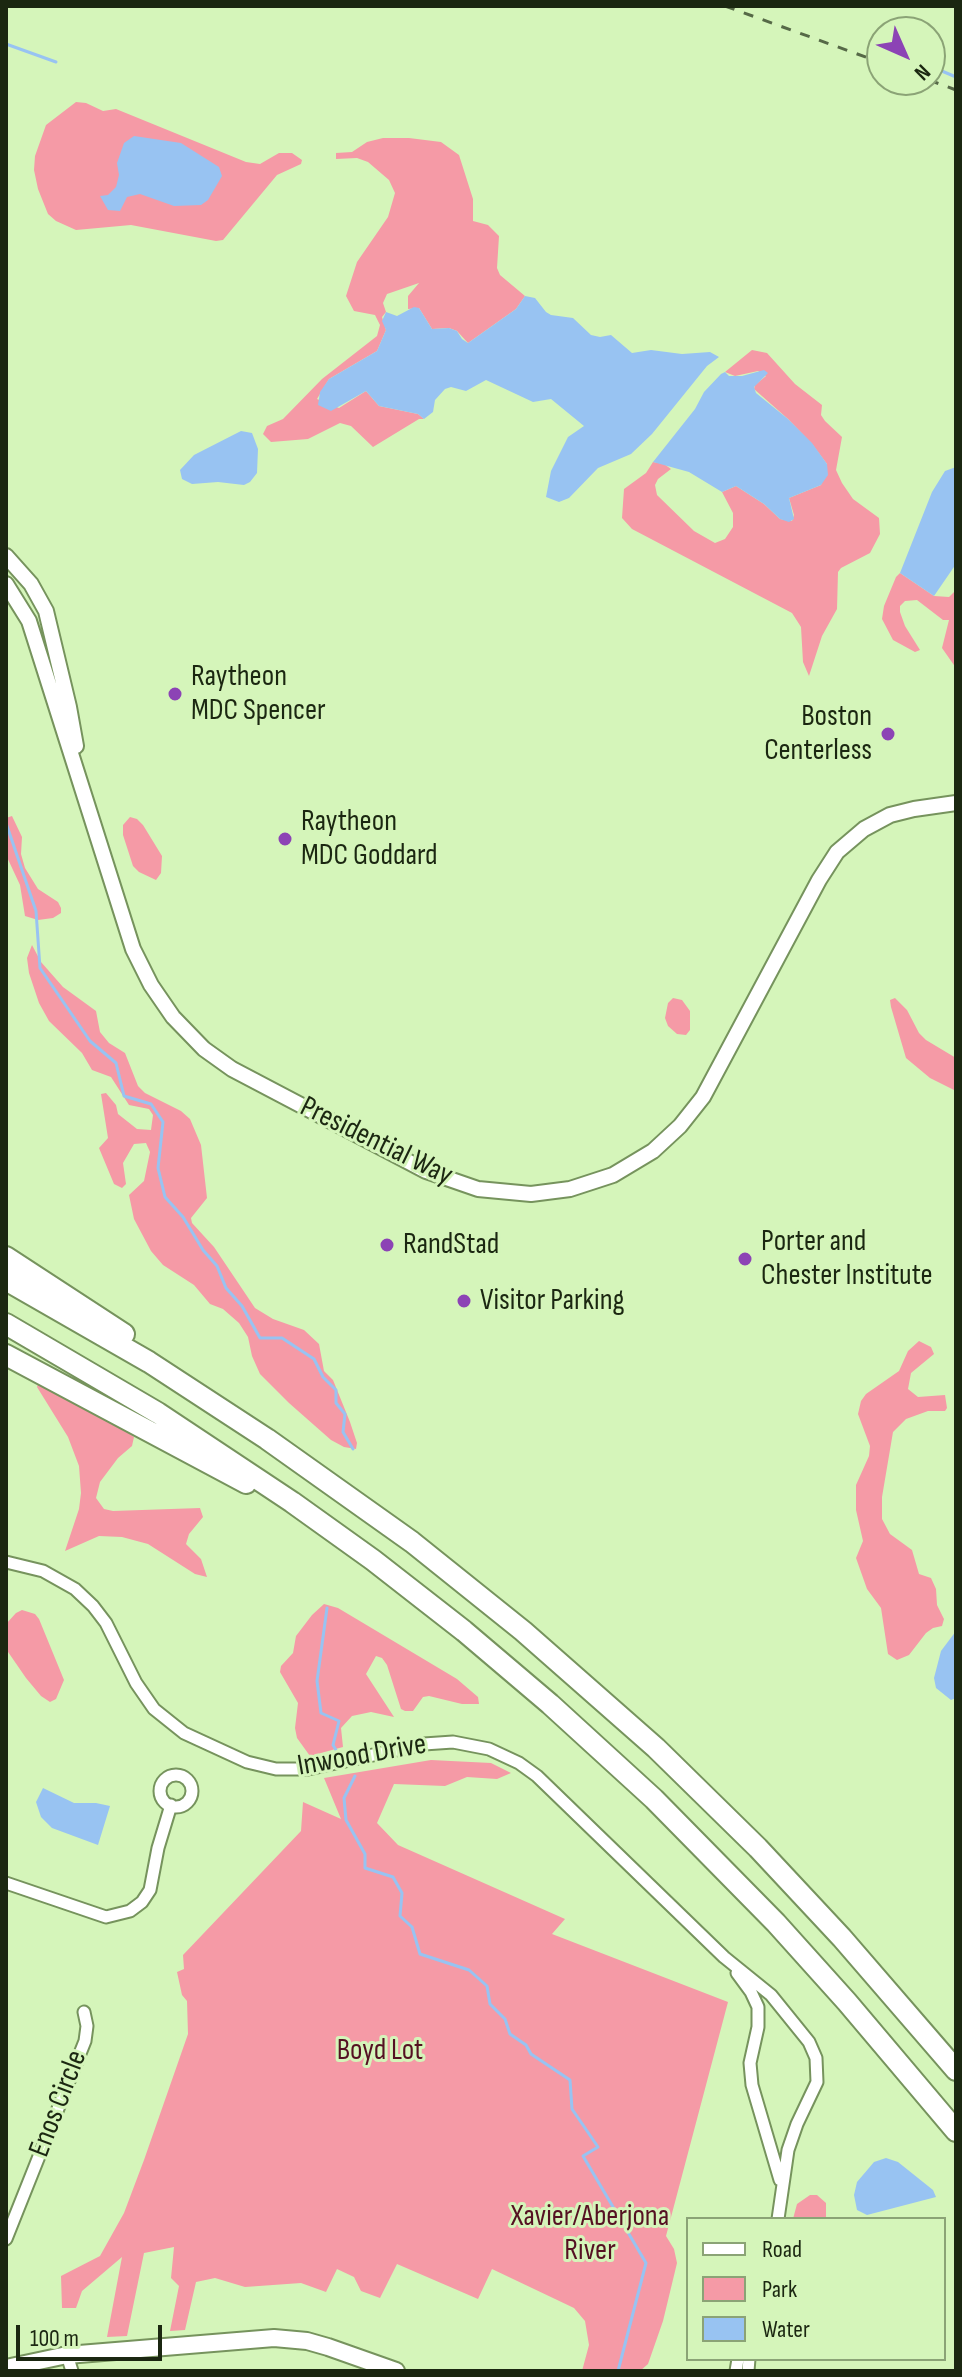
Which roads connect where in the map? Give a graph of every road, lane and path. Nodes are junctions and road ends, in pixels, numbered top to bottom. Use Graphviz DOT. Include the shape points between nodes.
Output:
graph roads {
  1 [pos="6,556"];
  2 [pos="6,584"];
  3 [pos="82,782"];
  4 [pos="956,803"];
  5 [pos="6,1257"];
  6 [pos="6,1280"];
  7 [pos="6,1324"];
  8 [pos="6,1355"];
  9 [pos="179,1381"];
  10 [pos="292,1502"];
  11 [pos="6,1562"];
  12 [pos="171,1805"];
  13 [pos="6,1883"];
  14 [pos="724,1957"];
  15 [pos="84,2012"];
  16 [pos="956,2070"];
  17 [pos="956,2131"];
  18 [pos="782,2189"];
  19 [pos="778,2217"];
  20 [pos="6,2239"];
  21 [pos="70,2363"];
  22 [pos="6,2368"];
  23 [pos="396,2371"];
  1 -- 3 [label="street, Presidential Way" via="46,611"];
  2 -- 3 [label="street, Presidential Way" via="27,616"];
  3 -- 4 [label="street, Presidential Way" via="133,949 157,995 192,1038 232,1069 426,1171 465,1186 516,1194 590,1184 664,1142 703,1097 837,852 890,815"];
  5 -- 9 [label="highway" via="111,1324"];
  6 -- 9 [label="highway"];
  7 -- 10 [label="highway" via="177,1425"];
  8 -- 10 [label="highway" via="225,1473"];
  9 -- 16 [label="highway" via="365,1507 577,1676 774,1865"];
  10 -- 17 [label="highway" via="464,1631 654,1799 800,1948"];
  11 -- 14 [label="street, Inwood Drive" via="43,1571 75,1589 106,1623 154,1709 189,1736 247,1762 308,1769 445,1742 477,1745 519,1763"];
  12 -- 13 [label="street" via="150,1890 130,1911 106,1917"];
  14 -- 18 [label="street, Inwood Drive" via="758,2007 752,2085"];
  14 -- 18 [label="street, Inwood Drive" via="771,1995 815,2054 817,2082 794,2132"];
  15 -- 20 [label="street, Enos Circle" via="85,2041"];
  18 -- 19 [label="street, Inwood Drive"];
  21 -- 22 [label="main road"];
  21 -- 23 [label="main road" via="222,2340 283,2338"];
}
